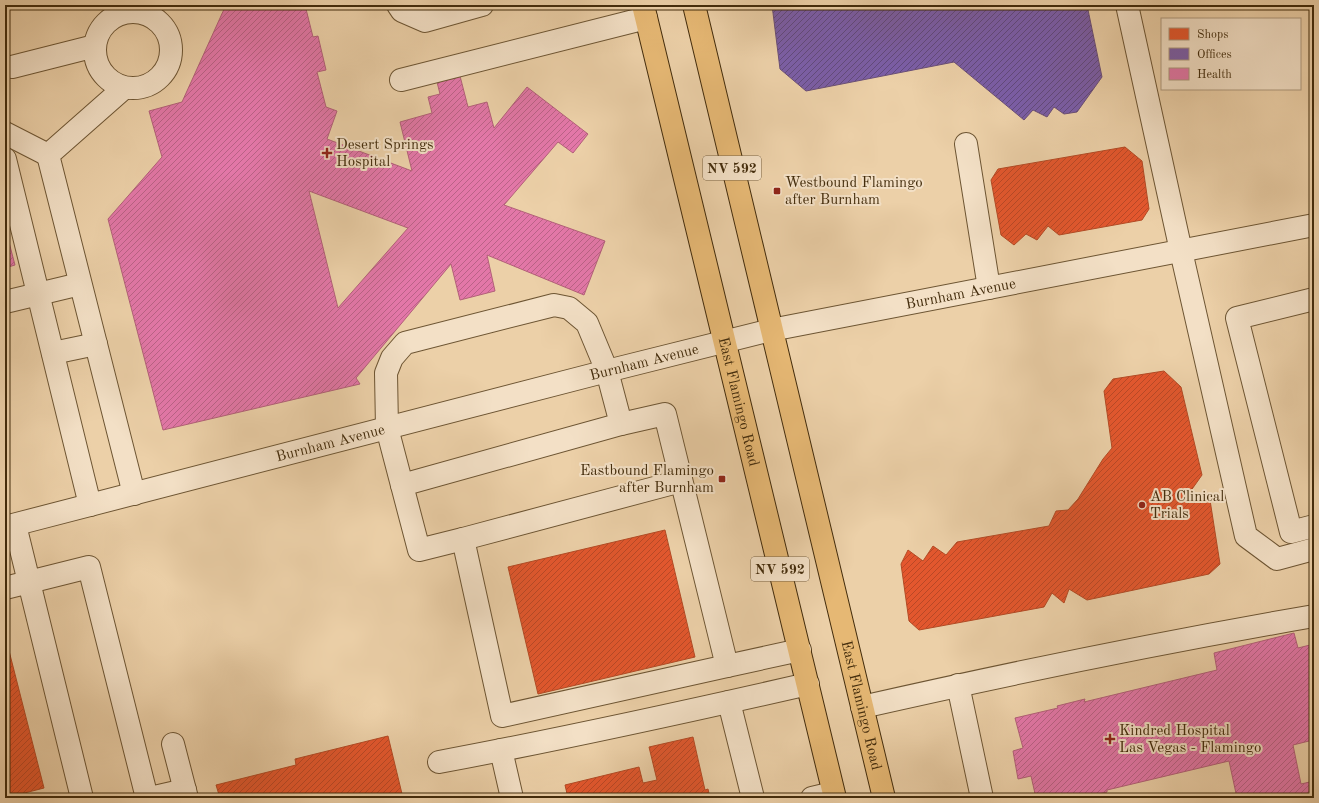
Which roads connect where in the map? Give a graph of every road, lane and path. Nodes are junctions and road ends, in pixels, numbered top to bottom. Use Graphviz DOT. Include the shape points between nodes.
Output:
graph roads {
  1 [pos="398,5"];
  2 [pos="482,5"];
  3 [pos="694,5"];
  4 [pos="1127,5"];
  5 [pos="645,11"];
  6 [pos="95,46"];
  7 [pos="12,67"];
  8 [pos="401,80"];
  9 [pos="124,88"];
  10 [pos="5,133"];
  11 [pos="966,144"];
  12 [pos="48,155"];
  13 [pos="5,159"];
  14 [pos="1314,225"];
  15 [pos="1181,251"];
  16 [pos="80,284"];
  17 [pos="989,288"];
  18 [pos="38,293"];
  19 [pos="1314,299"];
  20 [pos="5,302"];
  21 [pos="771,330"];
  22 [pos="724,341"];
  23 [pos="96,344"];
  24 [pos="53,353"];
  25 [pos="607,371"];
  26 [pos="621,424"];
  27 [pos="388,428"];
  28 [pos="681,481"];
  29 [pos="402,485"];
  30 [pos="134,494"];
  31 [pos="90,505"];
  32 [pos="10,526"];
  33 [pos="1314,526"];
  34 [pos="463,539"];
  35 [pos="1314,549"];
  36 [pos="28,582"];
  37 [pos="5,588"];
  38 [pos="1314,616"];
  39 [pos="800,650"];
  40 [pos="727,666"];
  41 [pos="808,684"];
  42 [pos="958,685"];
  43 [pos="729,702"];
  44 [pos="862,708"];
  45 [pos="173,744"];
  46 [pos="501,750"];
  47 [pos="439,762"];
  48 [pos="186,794"];
  49 [pos="834,795"];
  50 [pos="82,798"];
  51 [pos="148,798"];
  52 [pos="512,798"];
  53 [pos="752,798"];
  54 [pos="812,798"];
  55 [pos="884,798"];
  56 [pos="982,798"];
  1 -- 2 [label="street" via="402,11 425,21"];
  3 -- 21 [label="main road, East Flamingo Road / NV 592"];
  4 -- 15 [label="street"];
  5 -- 8 [label="street"];
  5 -- 22 [label="main road, East Flamingo Road / NV 592"];
  6 -- 7 [label="street"];
  6 -- 9 [label="street" via="99,68 114,84"];
  6 -- 9 [label="street" via="104,26 111,18 121,14 143,13 162,24 171,44 169,65 155,82 135,89"];
  9 -- 12 [label="street"];
  10 -- 12 [label="street"];
  11 -- 17 [label="street"];
  12 -- 16 [label="street"];
  13 -- 18 [label="street"];
  14 -- 15 [label="street, Burnham Avenue"];
  15 -- 17 [label="street, Burnham Avenue"];
  15 -- 35 [label="street" via="1246,536 1277,558"];
  16 -- 18 [label="street"];
  16 -- 23 [label="street"];
  17 -- 21 [label="street, Burnham Avenue"];
  18 -- 20 [label="street"];
  18 -- 24 [label="street"];
  19 -- 33 [label="street" via="1237,318 1291,532"];
  21 -- 22 [label="street, Burnham Avenue"];
  21 -- 44 [label="main road, East Flamingo Road / NV 592"];
  22 -- 25 [label="street, Burnham Avenue"];
  22 -- 39 [label="main road, East Flamingo Road / NV 592"];
  23 -- 24 [label="street"];
  23 -- 30 [label="street"];
  24 -- 31 [label="street"];
  25 -- 26 [label="street"];
  25 -- 27 [label="street, Burnham Avenue"];
  25 -- 27 [label="street" via="588,323 569,308 554,305 405,342 392,358 386,373"];
  26 -- 28 [label="street" via="665,414"];
  26 -- 29 [label="street"];
  27 -- 29 [label="street"];
  27 -- 30 [label="street, Burnham Avenue"];
  28 -- 34 [label="street"];
  28 -- 40 [label="street"];
  29 -- 34 [label="street" via="419,550"];
  30 -- 31 [label="street, Burnham Avenue"];
  31 -- 32 [label="street, Burnham Avenue"];
  32 -- 36 [label="street"];
  34 -- 40 [label="street" via="502,716"];
  36 -- 37 [label="street"];
  36 -- 50 [label="street"];
  36 -- 51 [label="street" via="89,567"];
  38 -- 42 [label="street" via="1220,632"];
  39 -- 40 [label="street"];
  39 -- 41 [label="main road, East Flamingo Road / NV 592"];
  41 -- 43 [label="street"];
  41 -- 49 [label="main road, East Flamingo Road / NV 592"];
  42 -- 44 [label="street"];
  42 -- 56 [label="street"];
  43 -- 46 [label="street"];
  43 -- 53 [label="street"];
  44 -- 55 [label="main road, East Flamingo Road / NV 592"];
  45 -- 48 [label="street"];
  46 -- 47 [label="street"];
  46 -- 52 [label="street"];
  48 -- 51 [label="street"];
  49 -- 54 [label="street"];
}
